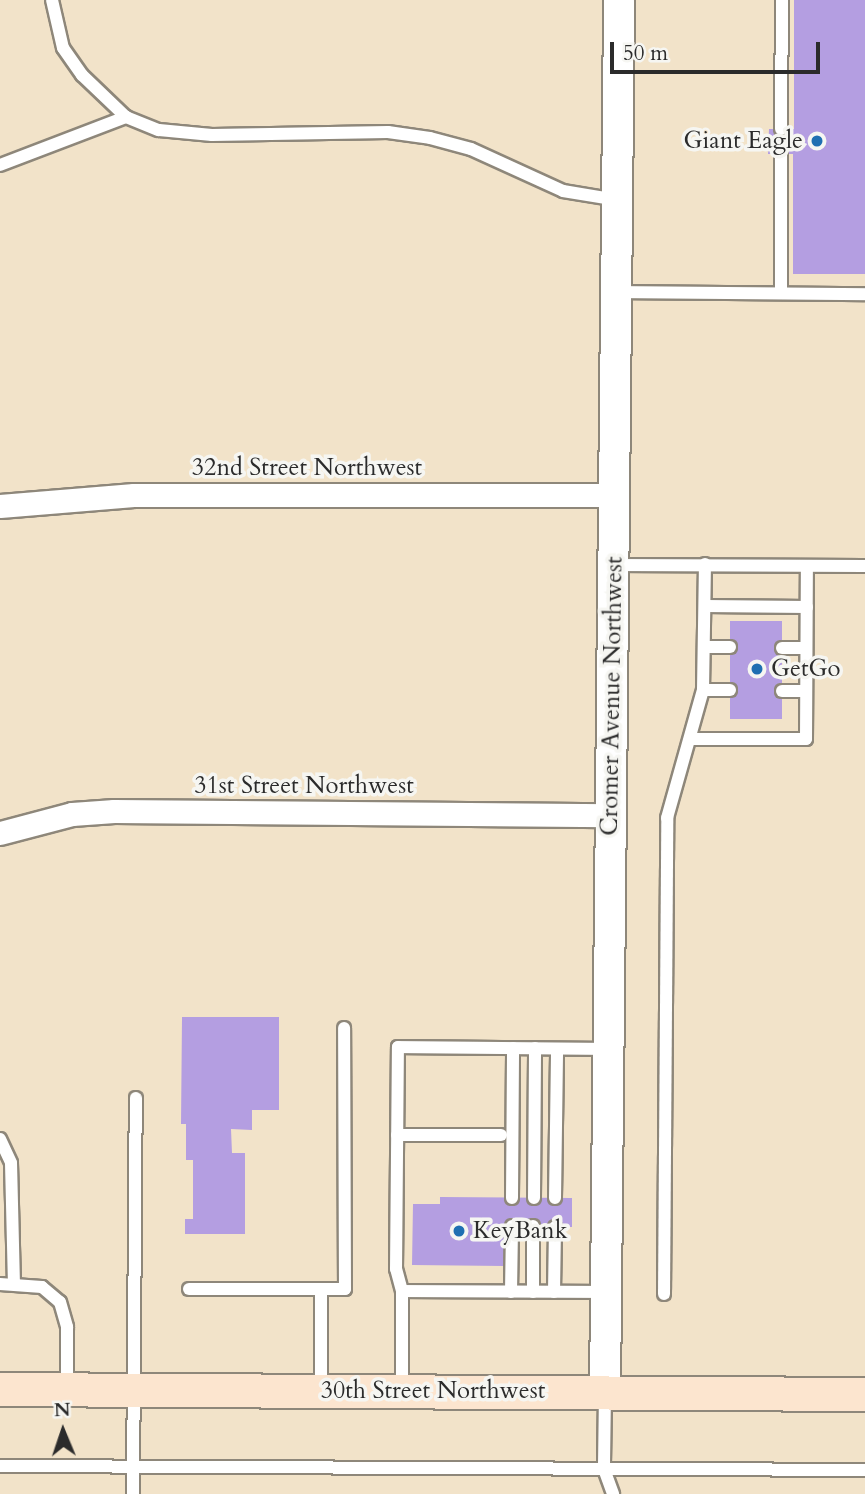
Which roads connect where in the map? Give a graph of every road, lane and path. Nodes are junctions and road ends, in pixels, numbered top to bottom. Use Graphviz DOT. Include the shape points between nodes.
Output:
graph roads {
  1 [pos="52,0"];
  2 [pos="619,0"];
  3 [pos="782,0"];
  4 [pos="126,117"];
  5 [pos="781,129"];
  6 [pos="781,154"];
  7 [pos="0,165"];
  8 [pos="618,200"];
  9 [pos="616,292"];
  10 [pos="781,293"];
  11 [pos="865,294"];
  12 [pos="614,495"];
  13 [pos="0,506"];
  14 [pos="613,565"];
  15 [pos="705,565"];
  16 [pos="807,566"];
  17 [pos="865,566"];
  18 [pos="705,606"];
  19 [pos="807,607"];
  20 [pos="704,648"];
  21 [pos="730,648"];
  22 [pos="782,648"];
  23 [pos="806,648"];
  24 [pos="703,690"];
  25 [pos="730,690"];
  26 [pos="782,691"];
  27 [pos="806,691"];
  28 [pos="690,739"];
  29 [pos="611,815"];
  30 [pos="0,833"];
  31 [pos="344,1028"];
  32 [pos="513,1048"];
  33 [pos="535,1048"];
  34 [pos="557,1049"];
  35 [pos="609,1049"];
  36 [pos="136,1098"];
  37 [pos="397,1135"];
  38 [pos="501,1135"];
  39 [pos="0,1139"];
  40 [pos="512,1198"];
  41 [pos="534,1198"];
  42 [pos="555,1198"];
  43 [pos="512,1226"];
  44 [pos="533,1226"];
  45 [pos="555,1227"];
  46 [pos="7,1284"];
  47 [pos="189,1289"];
  48 [pos="320,1289"];
  49 [pos="402,1291"];
  50 [pos="511,1292"];
  51 [pos="533,1292"];
  52 [pos="555,1292"];
  53 [pos="607,1292"];
  54 [pos="664,1294"];
  55 [pos="0,1389"];
  56 [pos="67,1390"];
  57 [pos="133,1390"];
  58 [pos="321,1390"];
  59 [pos="402,1390"];
  60 [pos="606,1393"];
  61 [pos="865,1394"];
  62 [pos="0,1466"];
  63 [pos="132,1466"];
  64 [pos="604,1469"];
  65 [pos="865,1470"];
  66 [pos="133,1494"];
  67 [pos="613,1494"];
  1 -- 4 [label="lane" via="63,48 82,75"];
  2 -- 8 [label="street, Cromer Avenue Northwest"];
  3 -- 5 [label="lane"];
  4 -- 7 [label="lane"];
  4 -- 8 [label="lane" via="159,130 212,135 388,132 430,138 471,149 563,191"];
  6 -- 10 [label="lane"];
  8 -- 9 [label="street, Cromer Avenue Northwest"];
  9 -- 10 [label="lane"];
  9 -- 12 [label="street, Cromer Avenue Northwest"];
  10 -- 11 [label="lane"];
  12 -- 13 [label="street, 32nd Street Northwest" via="134,495"];
  12 -- 14 [label="street, Cromer Avenue Northwest"];
  14 -- 15 [label="lane"];
  14 -- 29 [label="street, Cromer Avenue Northwest"];
  15 -- 16 [label="lane"];
  15 -- 18 [label="lane"];
  16 -- 17 [label="lane"];
  16 -- 19 [label="lane"];
  18 -- 19 [label="lane"];
  18 -- 20 [label="lane"];
  19 -- 23 [label="lane"];
  20 -- 21 [label="lane"];
  20 -- 24 [label="lane"];
  22 -- 23 [label="lane"];
  23 -- 27 [label="lane"];
  24 -- 25 [label="lane"];
  24 -- 28 [label="lane"];
  26 -- 27 [label="lane"];
  27 -- 28 [label="lane" via="806,739"];
  28 -- 54 [label="lane" via="667,818"];
  29 -- 30 [label="street, 31st Street Northwest" via="114,811 72,814"];
  29 -- 35 [label="street, Cromer Avenue Northwest"];
  31 -- 48 [label="lane" via="345,1289"];
  32 -- 33 [label="lane"];
  32 -- 37 [label="lane" via="398,1047"];
  32 -- 40 [label="lane"];
  33 -- 34 [label="lane"];
  33 -- 41 [label="lane"];
  34 -- 35 [label="lane"];
  34 -- 42 [label="lane"];
  35 -- 53 [label="street, Cromer Avenue Northwest"];
  36 -- 57 [label="lane"];
  37 -- 38 [label="lane"];
  37 -- 49 [label="lane" via="396,1269"];
  39 -- 46 [label="lane" via="11,1163"];
  43 -- 50 [label="lane"];
  44 -- 51 [label="lane"];
  45 -- 52 [label="lane"];
  46 -- 56 [label="lane" via="42,1287 60,1302 67,1327"];
  47 -- 48 [label="lane"];
  48 -- 58 [label="lane"];
  49 -- 50 [label="lane"];
  49 -- 59 [label="lane"];
  50 -- 51 [label="lane"];
  51 -- 52 [label="lane"];
  52 -- 53 [label="lane"];
  53 -- 60 [label="street, Cromer Avenue Northwest"];
  55 -- 56 [label="main road, 30th Street Northwest"];
  56 -- 57 [label="main road, 30th Street Northwest"];
  57 -- 58 [label="main road, 30th Street Northwest"];
  57 -- 63 [label="lane"];
  58 -- 59 [label="main road, 30th Street Northwest"];
  59 -- 60 [label="main road, 30th Street Northwest"];
  60 -- 61 [label="main road, 30th Street Northwest"];
  60 -- 64 [label="lane"];
  62 -- 63 [label="lane"];
  63 -- 64 [label="lane"];
  63 -- 66 [label="lane"];
  64 -- 65 [label="lane"];
  64 -- 67 [label="lane"];
}
